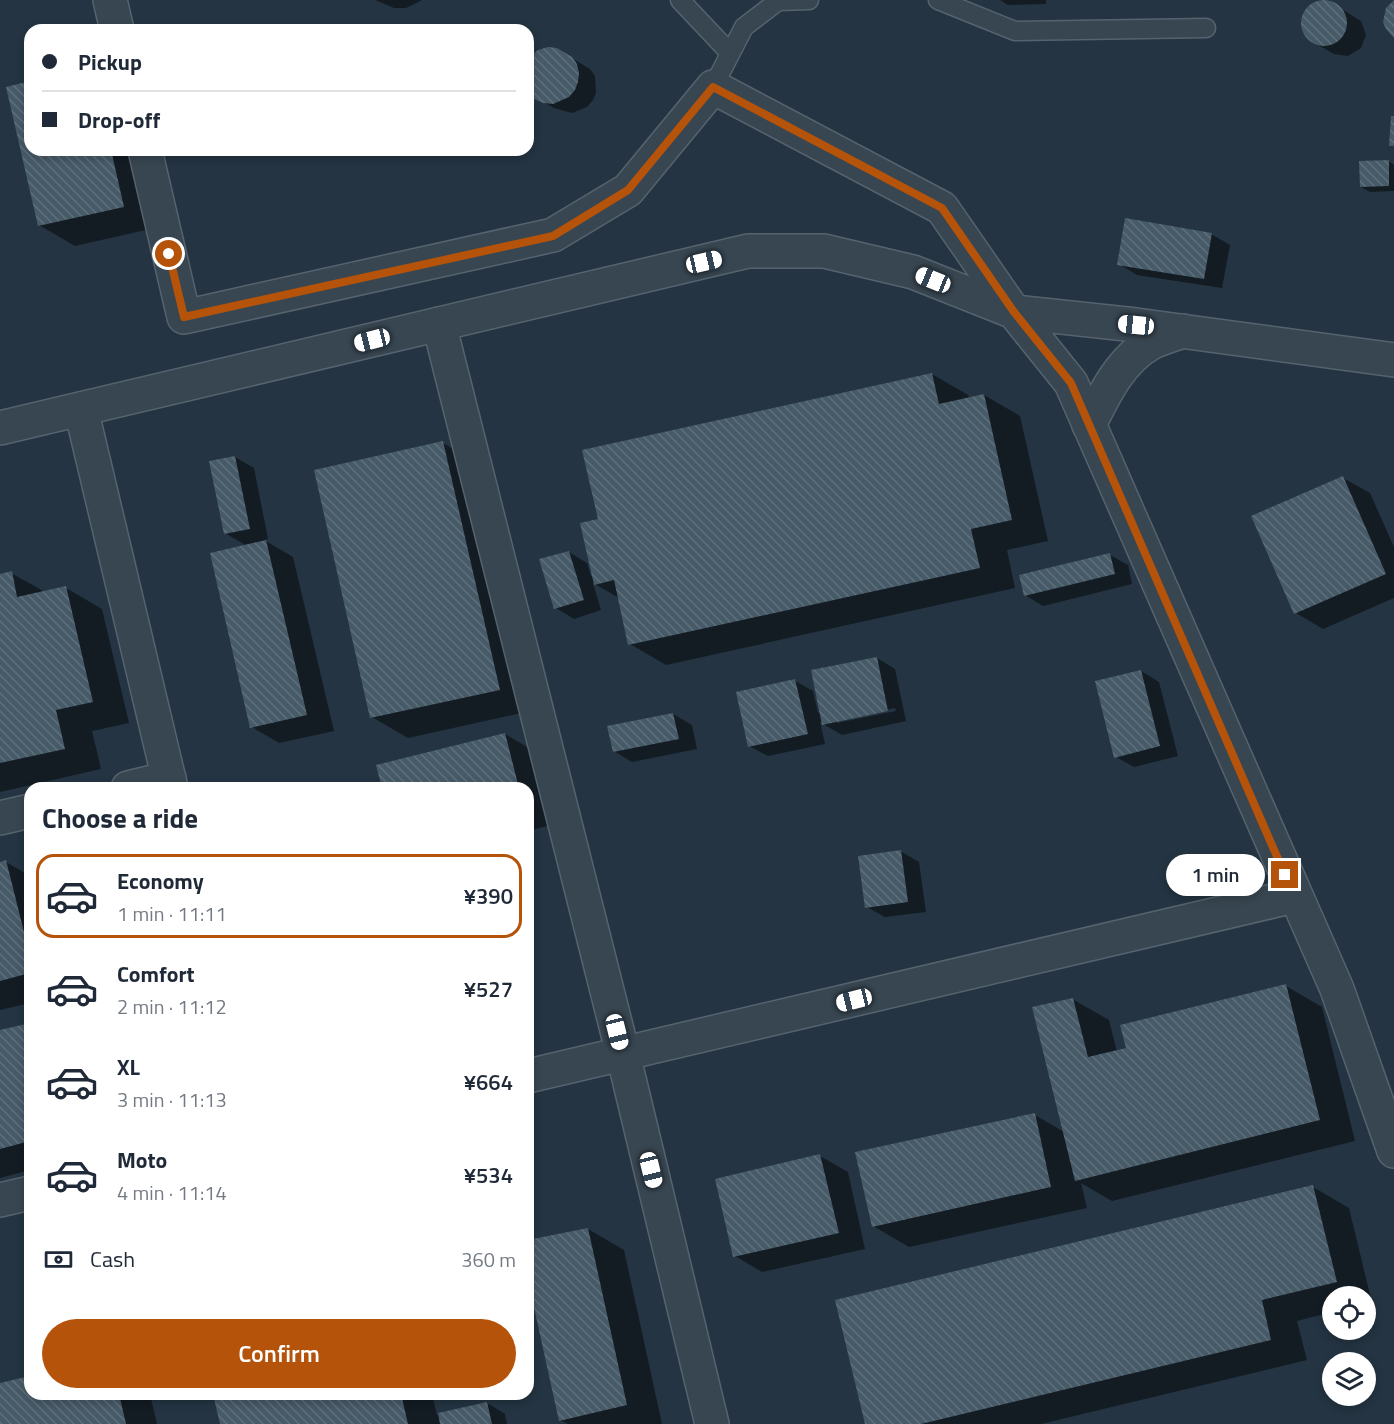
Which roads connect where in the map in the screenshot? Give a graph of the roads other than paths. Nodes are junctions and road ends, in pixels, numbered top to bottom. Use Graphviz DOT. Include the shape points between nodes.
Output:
graph roads {
  1 [pos="110,0"];
  2 [pos="680,0"];
  3 [pos="809,0"];
  4 [pos="938,0"];
  5 [pos="116,24"];
  6 [pos="1206,28"];
  7 [pos="730,53"];
  8 [pos="713,87"];
  9 [pos="146,156"];
  10 [pos="1014,312"];
  11 [pos="439,324"];
  12 [pos="1183,331"];
  13 [pos="1394,360"];
  14 [pos="81,409"];
  15 [pos="1089,425"];
  16 [pos="0,428"];
  17 [pos="170,782"];
  18 [pos="24,812"];
  19 [pos="0,818"];
  20 [pos="1294,896"];
  21 [pos="623,1054"];
  22 [pos="534,1075"];
  23 [pos="1394,1150"];
  24 [pos="24,1194"];
  25 [pos="0,1200"];
  26 [pos="712,1424"];
  1 -- 5 [label="street"];
  2 -- 7 [label="lane"];
  3 -- 7 [label="lane" via="778,1 744,27"];
  4 -- 6 [label="lane" via="1015,31"];
  7 -- 8 [label="lane"];
  8 -- 9 [label="street" via="628,190 553,236 184,317"];
  8 -- 10 [label="street" via="942,208"];
  10 -- 11 [label="street" via="913,272 846,256 824,251 748,251"];
  10 -- 12 [label="street"];
  10 -- 15 [label="street" via="1071,383"];
  11 -- 14 [label="street"];
  11 -- 21 [label="street"];
  12 -- 13 [label="street"];
  12 -- 15 [label="street" via="1151,343 1125,364"];
  14 -- 16 [label="street"];
  14 -- 17 [label="street"];
  15 -- 20 [label="street"];
  18 -- 19 [label="street"];
  20 -- 21 [label="street"];
  20 -- 23 [label="street" via="1337,989"];
  21 -- 22 [label="street"];
  21 -- 26 [label="street"];
  24 -- 25 [label="street"];
}
